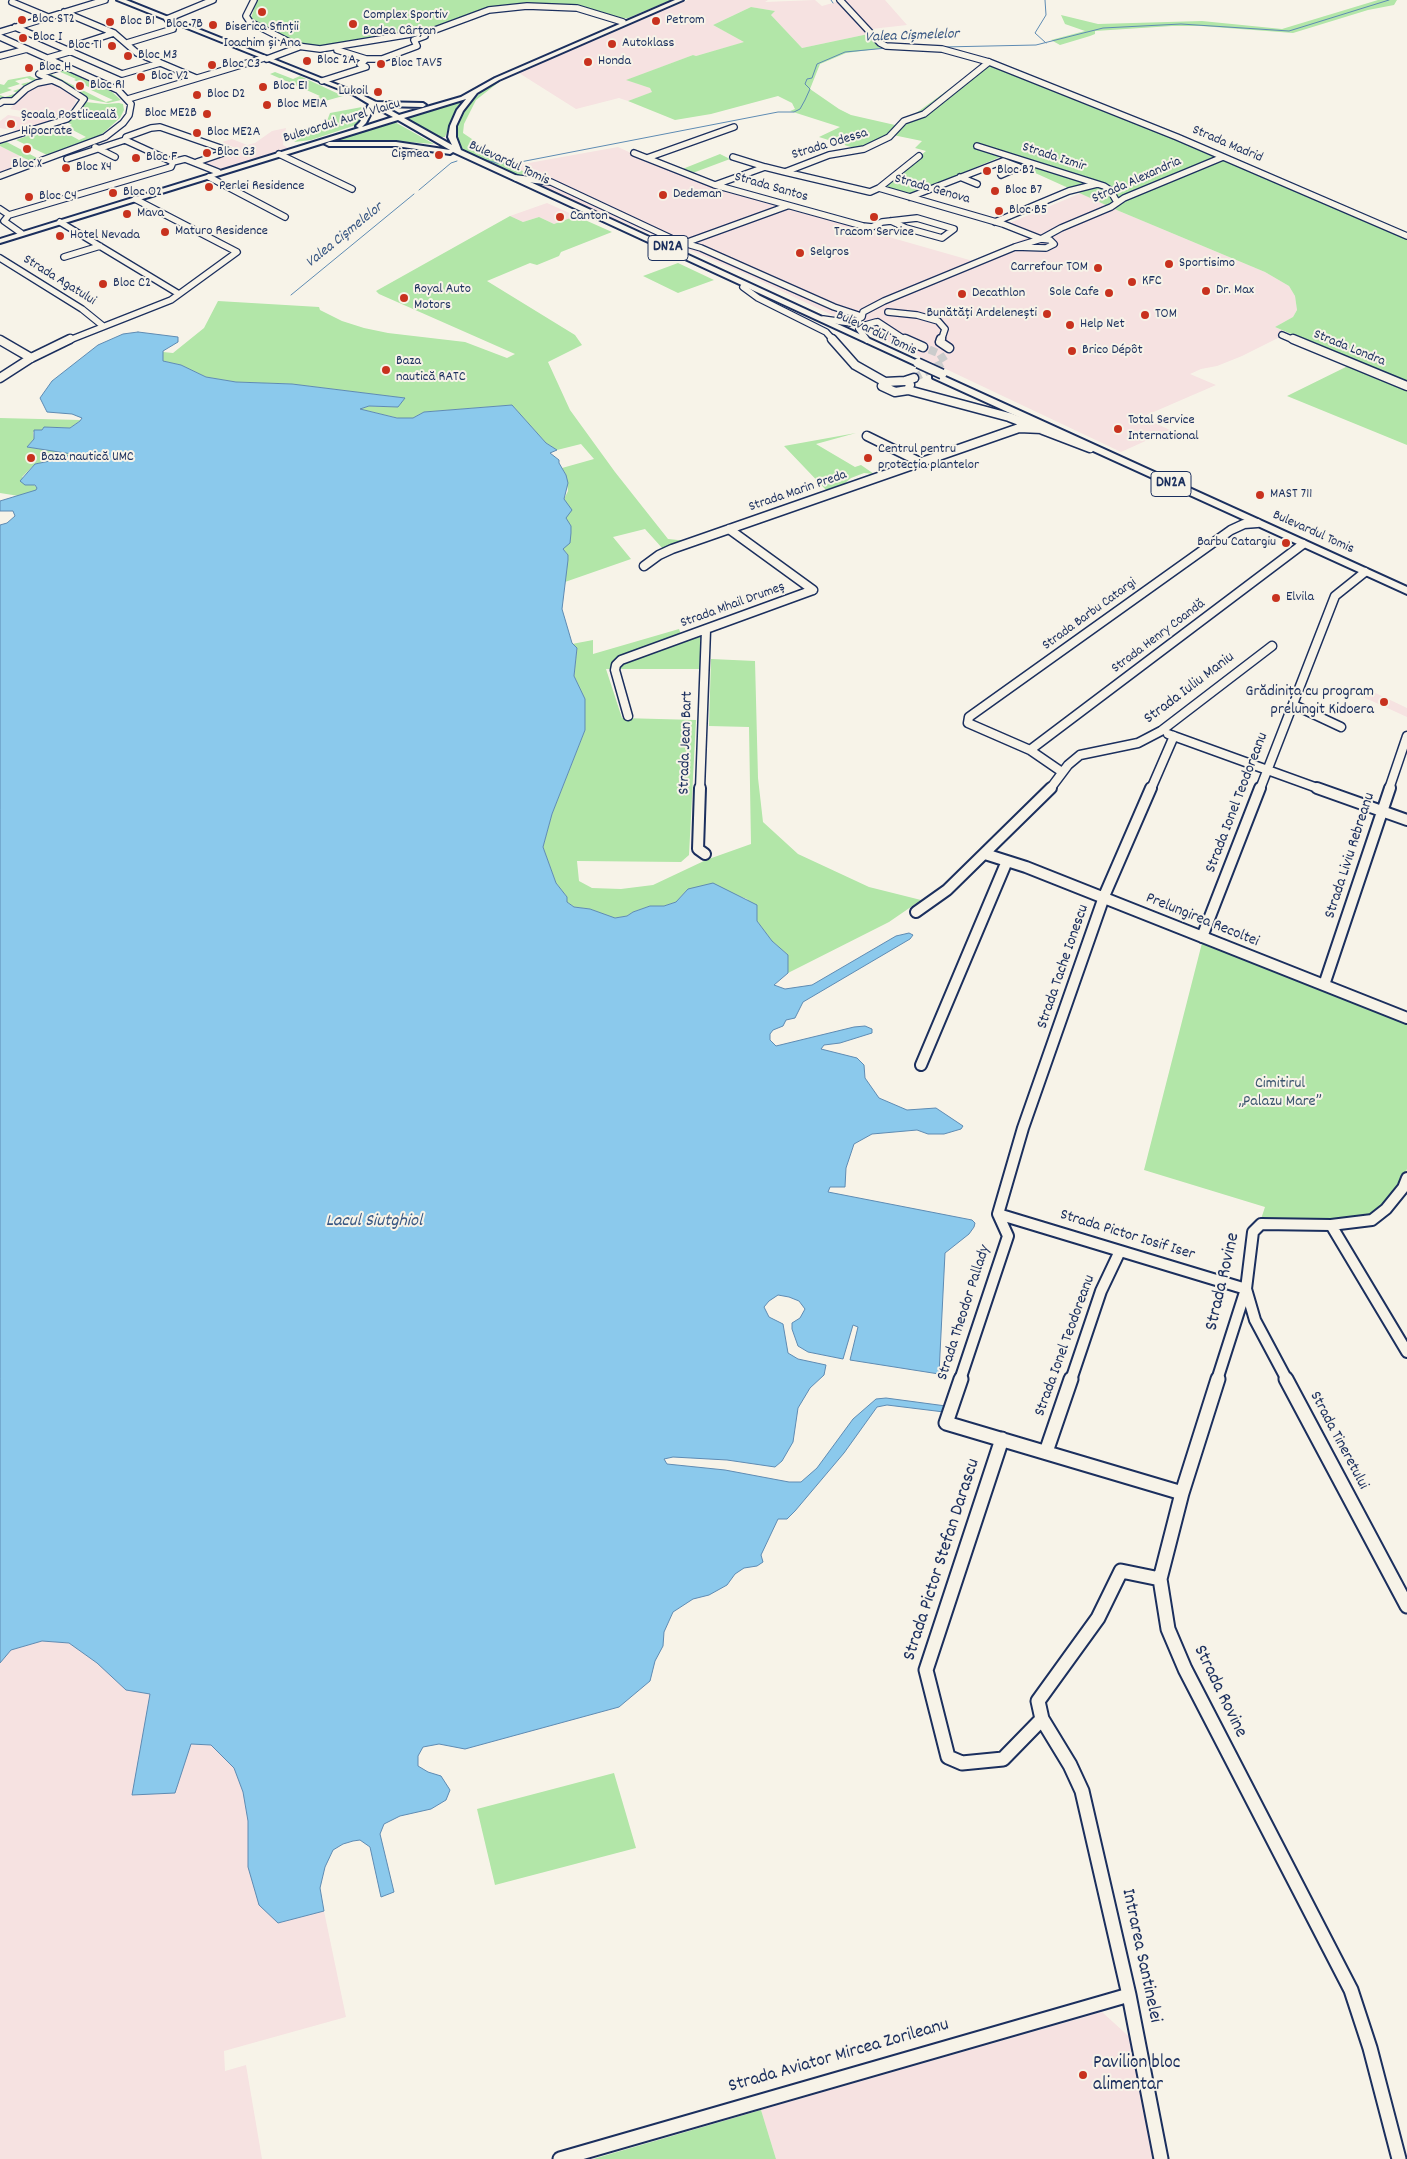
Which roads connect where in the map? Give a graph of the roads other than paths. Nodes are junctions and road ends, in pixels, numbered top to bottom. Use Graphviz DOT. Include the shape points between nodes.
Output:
graph roads {
  1 [pos="105,0"];
  2 [pos="120,0"];
  3 [pos="213,0"];
  4 [pos="254,0"];
  5 [pos="676,0"];
  6 [pos="680,0"];
  7 [pos="840,0"];
  8 [pos="12,2"];
  9 [pos="64,12"];
  10 [pos="48,17"];
  11 [pos="167,19"];
  12 [pos="623,22"];
  13 [pos="15,27"];
  14 [pos="173,29"];
  15 [pos="435,30"];
  16 [pos="0,32"];
  17 [pos="114,33"];
  18 [pos="0,37"];
  19 [pos="127,43"];
  20 [pos="299,47"];
  21 [pos="27,49"];
  22 [pos="326,49"];
  23 [pos="72,51"];
  24 [pos="0,56"];
  25 [pos="48,58"];
  26 [pos="266,58"];
  27 [pos="366,59"];
  28 [pos="989,62"];
  29 [pos="160,63"];
  30 [pos="65,66"];
  31 [pos="196,78"];
  32 [pos="52,80"];
  33 [pos="322,81"];
  34 [pos="488,83"];
  35 [pos="128,99"];
  36 [pos="0,103"];
  37 [pos="373,105"];
  38 [pos="430,105"];
  39 [pos="393,117"];
  40 [pos="358,126"];
  41 [pos="734,127"];
  42 [pos="0,140"];
  43 [pos="125,140"];
  44 [pos="89,144"];
  45 [pos="977,146"];
  46 [pos="304,147"];
  47 [pos="99,149"];
  48 [pos="455,152"];
  49 [pos="634,153"];
  50 [pos="279,154"];
  51 [pos="919,156"];
  52 [pos="1223,156"];
  53 [pos="114,157"];
  54 [pos="733,157"];
  55 [pos="647,158"];
  56 [pos="63,161"];
  57 [pos="173,162"];
  58 [pos="197,162"];
  59 [pos="54,164"];
  60 [pos="765,167"];
  61 [pos="16,170"];
  62 [pos="218,172"];
  63 [pos="785,172"];
  64 [pos="1002,175"];
  65 [pos="0,176"];
  66 [pos="209,176"];
  67 [pos="513,177"];
  68 [pos="960,178"];
  69 [pos="977,184"];
  70 [pos="1097,184"];
  71 [pos="715,185"];
  72 [pos="879,188"];
  73 [pos="352,190"];
  74 [pos="910,197"];
  75 [pos="135,199"];
  76 [pos="1117,202"];
  77 [pos="788,206"];
  78 [pos="0,209"];
  79 [pos="10,215"];
  80 [pos="285,217"];
  81 [pos="891,221"];
  82 [pos="2,222"];
  83 [pos="60,222"];
  84 [pos="994,222"];
  85 [pos="1060,228"];
  86 [pos="21,233"];
  87 [pos="1407,236"];
  88 [pos="0,240"];
  89 [pos="1039,242"];
  90 [pos="685,243"];
  91 [pos="100,246"];
  92 [pos="64,257"];
  93 [pos="0,258"];
  94 [pos="743,287"];
  95 [pos="180,294"];
  96 [pos="880,304"];
  97 [pos="864,313"];
  98 [pos="888,315"];
  99 [pos="823,319"];
  100 [pos="877,322"];
  101 [pos="103,326"];
  102 [pos="889,328"];
  103 [pos="1282,335"];
  104 [pos="0,340"];
  105 [pos="867,340"];
  106 [pos="923,348"];
  107 [pos="949,348"];
  108 [pos="31,358"];
  109 [pos="916,365"];
  110 [pos="939,375"];
  111 [pos="0,378"];
  112 [pos="914,378"];
  113 [pos="905,381"];
  114 [pos="885,382"];
  115 [pos="1407,386"];
  116 [pos="908,390"];
  117 [pos="1019,424"];
  118 [pos="867,436"];
  119 [pos="1109,456"];
  120 [pos="920,462"];
  121 [pos="1235,513"];
  122 [pos="1257,523"];
  123 [pos="729,529"];
  124 [pos="1231,530"];
  125 [pos="1303,544"];
  126 [pos="644,566"];
  127 [pos="1365,572"];
  128 [pos="1407,587"];
  129 [pos="1407,591"];
  130 [pos="706,630"];
  131 [pos="1272,646"];
  132 [pos="1294,705"];
  133 [pos="628,716"];
  134 [pos="1341,727"];
  135 [pos="1161,732"];
  136 [pos="1174,736"];
  137 [pos="1407,736"];
  138 [pos="1030,750"];
  139 [pos="1268,770"];
  140 [pos="1062,772"];
  141 [pos="1382,811"];
  142 [pos="1407,820"];
  143 [pos="705,854"];
  144 [pos="985,854"];
  145 [pos="1007,861"];
  146 [pos="1104,898"];
  147 [pos="916,912"];
  148 [pos="1202,937"];
  149 [pos="1324,985"];
  150 [pos="1407,1018"];
  151 [pos="921,1065"];
  152 [pos="1406,1185"];
  153 [pos="998,1214"];
  154 [pos="1332,1225"];
  155 [pos="1120,1251"];
  156 [pos="1246,1290"];
  157 [pos="1407,1352"];
  158 [pos="1002,1439"];
  159 [pos="1046,1452"];
  160 [pos="1182,1493"];
  161 [pos="1160,1579"];
  162 [pos="1407,1606"];
  163 [pos="1042,1719"];
  164 [pos="1129,1995"];
  165 [pos="560,2159"];
  166 [pos="1161,2159"];
  167 [pos="1399,2159"];
  1 -- 9 [label="street"];
  2 -- 11 [label="main road, Bulevardul Tomis / DN2A"];
  3 -- 11 [label="street"];
  4 -- 20 [label="street" via="246,16 250,22"];
  5 -- 12 [label="main road, Bulevardul Aurel Vlaicu"];
  6 -- 34 [label="main road, Bulevardul Aurel Vlaicu"];
  7 -- 28 [label="street, Strada Madrid" via="880,44 942,49"];
  8 -- 10 [label="street"];
  9 -- 10 [label="street"];
  9 -- 17 [label="street"];
  10 -- 13 [label="street"];
  11 -- 26 [label="main road, Bulevardul Tomis / DN2A"];
  12 -- 15 [label="street" via="577,8 527,6 490,10"];
  12 -- 38 [label="main road, Bulevardul Aurel Vlaicu"];
  13 -- 16 [label="street"];
  13 -- 23 [label="street"];
  14 -- 19 [label="street"];
  15 -- 22 [label="street"];
  15 -- 27 [label="street" via="414,40 417,46 382,59"];
  17 -- 19 [label="street"];
  17 -- 23 [label="street" via="77,44 71,47"];
  18 -- 21 [label="street"];
  19 -- 29 [label="street" via="137,53"];
  20 -- 22 [label="street"];
  20 -- 26 [label="street"];
  21 -- 24 [label="street"];
  21 -- 25 [label="street"];
  22 -- 27 [label="street"];
  23 -- 25 [label="street"];
  23 -- 29 [label="street" via="122,74"];
  25 -- 30 [label="street"];
  26 -- 31 [label="street"];
  26 -- 33 [label="main road, Bulevardul Tomis / DN2A"];
  27 -- 33 [label="street" via="360,64 366,67"];
  28 -- 52 [label="street, Strada Madrid"];
  28 -- 63 [label="street, Strada Odessa" via="924,114 904,121 884,141 864,150 829,155"];
  29 -- 31 [label="street"];
  30 -- 32 [label="street" via="39,74"];
  30 -- 35 [label="street" via="118,90"];
  31 -- 35 [label="street"];
  32 -- 36 [label="street" via="26,88 13,101"];
  32 -- 42 [label="street" via="84,99 74,113 67,119"];
  33 -- 37 [label="main road, Bulevardul Tomis / DN2A"];
  34 -- 39 [label="main road, Bulevardul Aurel Vlaicu" via="463,98"];
  34 -- 48 [label="main road" via="469,98 457,118 452,137"];
  35 -- 44 [label="street" via="131,104 129,114 119,128"];
  37 -- 38 [label="main road"];
  37 -- 39 [label="main road, Bulevardul Tomis / DN2A"];
  37 -- 40 [label="main road"];
  38 -- 39 [label="main road, Bulevardul Aurel Vlaicu"];
  39 -- 40 [label="main road, Bulevardul Aurel Vlaicu"];
  39 -- 46 [label="main road, Bulevardul Aurel Vlaicu"];
  39 -- 48 [label="main road, Bulevardul Tomis / DN2A"];
  40 -- 62 [label="main road, Bulevardul Aurel Vlaicu"];
  41 -- 55 [label="street"];
  43 -- 47 [label="street"];
  43 -- 57 [label="street"];
  43 -- 58 [label="street" via="160,127 229,151"];
  44 -- 47 [label="street"];
  44 -- 61 [label="street"];
  45 -- 70 [label="street, Strada Izmir"];
  46 -- 48 [label="main road" via="377,143"];
  46 -- 50 [label="main road, Bulevardul Aurel Vlaicu"];
  47 -- 53 [label="street"];
  47 -- 56 [label="street"];
  48 -- 67 [label="main road, Bulevardul Tomis / DN2A"];
  48 -- 94 [label="main road, Bulevardul Tomis / DN2A"];
  49 -- 55 [label="street, Strada Santos"];
  50 -- 66 [label="main road, Bulevardul Aurel Vlaicu"];
  50 -- 73 [label="street"];
  51 -- 72 [label="street"];
  52 -- 76 [label="street, Strada Alexandria"];
  52 -- 87 [label="street, Strada Madrid"];
  54 -- 60 [label="street, Strada Odessa"];
  55 -- 71 [label="street, Strada Santos"];
  57 -- 58 [label="street" via="185,159"];
  57 -- 79 [label="street" via="172,168"];
  58 -- 62 [label="street"];
  59 -- 61 [label="street"];
  60 -- 63 [label="street, Strada Odessa"];
  60 -- 71 [label="street"];
  61 -- 65 [label="street"];
  62 -- 86 [label="main road, Bulevardul Aurel Vlaicu"];
  63 -- 72 [label="street, Strada Genova" via="867,192"];
  64 -- 68 [label="street" via="1019,168 1003,161"];
  66 -- 75 [label="main road, Bulevardul Aurel Vlaicu"];
  66 -- 80 [label="street"];
  67 -- 90 [label="street" via="530,182 551,182"];
  67 -- 99 [label="main road, Bulevardul Tomis / DN2A"];
  68 -- 69 [label="street"];
  68 -- 74 [label="street"];
  70 -- 76 [label="street, Strada Izmir" via="1110,190"];
  70 -- 84 [label="street" via="1069,191"];
  71 -- 77 [label="street, Strada Santos"];
  72 -- 74 [label="street, Strada Genova"];
  74 -- 84 [label="street, Strada Genova"];
  75 -- 83 [label="main road, Bulevardul Aurel Vlaicu"];
  75 -- 95 [label="street" via="237,252"];
  76 -- 85 [label="street, Strada Alexandria"];
  77 -- 81 [label="street, Strada Santos" via="867,227"];
  77 -- 90 [label="street"];
  78 -- 79 [label="street"];
  79 -- 82 [label="street"];
  81 -- 81 [label="street, Strada Santos" via="917,218 954,229 942,238"];
  82 -- 86 [label="street"];
  83 -- 88 [label="main road, Bulevardul Aurel Vlaicu"];
  83 -- 91 [label="street"];
  84 -- 89 [label="street, Strada Genova"];
  85 -- 89 [label="street, Strada Alexandria"];
  85 -- 89 [label="street" via="1054,245 1049,247"];
  86 -- 88 [label="main road, Bulevardul Aurel Vlaicu"];
  89 -- 96 [label="street" via="1016,247"];
  90 -- 97 [label="street" via="846,311"];
  91 -- 92 [label="street"];
  91 -- 95 [label="street"];
  93 -- 101 [label="street, Strada Agatului" via="82,309"];
  94 -- 109 [label="main road, Bulevardul Tomis / DN2A"];
  94 -- 114 [label="street" via="758,298 826,332 855,365"];
  95 -- 101 [label="street"];
  96 -- 97 [label="street"];
  96 -- 98 [label="street"];
  97 -- 98 [label="street"];
  97 -- 99 [label="street" via="847,323"];
  97 -- 100 [label="street" via="866,320"];
  98 -- 100 [label="street"];
  98 -- 102 [label="street"];
  98 -- 107 [label="street" via="928,318 943,325 945,329 940,342"];
  99 -- 105 [label="main road, Bulevardul Tomis / DN2A"];
  100 -- 102 [label="street"];
  100 -- 105 [label="street" via="859,329"];
  101 -- 108 [label="street"];
  102 -- 106 [label="street"];
  103 -- 115 [label="street, Strada Londra"];
  104 -- 108 [label="street"];
  105 -- 109 [label="main road, Bulevardul Tomis / DN2A"];
  108 -- 111 [label="street"];
  109 -- 110 [label="main road, Bulevardul Tomis / DN2A"];
  110 -- 119 [label="main road, Bulevardul Tomis / DN2A"];
  110 -- 128 [label="main road, Bulevardul Tomis / DN2A"];
  112 -- 113 [label="street"];
  113 -- 114 [label="street"];
  113 -- 116 [label="street" via="910,386"];
  114 -- 116 [label="street" via="882,386 886,390"];
  116 -- 117 [label="street"];
  117 -- 119 [label="street, Strada Marin Preda" via="1042,429"];
  117 -- 120 [label="street, Strada Marin Preda"];
  118 -- 120 [label="street"];
  119 -- 121 [label="main road, Bulevardul Tomis / DN2A"];
  120 -- 123 [label="street, Strada Marin Preda"];
  121 -- 122 [label="main road, Bulevardul Tomis / DN2A"];
  121 -- 124 [label="street" via="1236,520"];
  122 -- 124 [label="street, Strada Barbu Catargi"];
  122 -- 125 [label="main road, Bulevardul Tomis / DN2A"];
  123 -- 126 [label="street, Strada Marin Preda" via="672,549"];
  123 -- 130 [label="street, Strada Mhail Drumeș" via="813,590"];
  124 -- 138 [label="street, Strada Barbu Catargi" via="969,717 968,722"];
  125 -- 127 [label="main road, Bulevardul Tomis / DN2A"];
  125 -- 138 [label="street, Strada Henry Coandă"];
  127 -- 129 [label="main road, Bulevardul Tomis / DN2A"];
  127 -- 132 [label="street, Strada Ionel Teodoreanu" via="1335,596"];
  130 -- 133 [label="street, Strada Mhail Drumeș" via="621,660 616,665"];
  130 -- 143 [label="street, Strada Jean Bart" via="698,849"];
  131 -- 135 [label="street, Strada Iuliu Maniu"];
  132 -- 134 [label="street"];
  132 -- 139 [label="street, Strada Ionel Teodoreanu"];
  135 -- 136 [label="street"];
  135 -- 140 [label="street, Strada Iuliu Maniu" via="1138,743 1086,752"];
  136 -- 139 [label="street"];
  136 -- 146 [label="street, Strada Tache Ionescu"];
  137 -- 141 [label="street, Strada Liviu Rebreanu"];
  138 -- 140 [label="street"];
  139 -- 141 [label="street"];
  139 -- 148 [label="street, Strada Ionel Teodoreanu"];
  140 -- 144 [label="street, Strada Iuliu Maniu" via="1057,782"];
  141 -- 142 [label="street"];
  141 -- 149 [label="street, Strada Liviu Rebreanu"];
  144 -- 145 [label="street, Prelungirea Recoltei"];
  144 -- 147 [label="street" via="947,890"];
  145 -- 146 [label="street, Prelungirea Recoltei"];
  145 -- 151 [label="street"];
  146 -- 148 [label="street, Prelungirea Recoltei"];
  146 -- 153 [label="street, Strada Tache Ionescu" via="1023,1128"];
  148 -- 149 [label="street, Prelungirea Recoltei"];
  149 -- 150 [label="street, Prelungirea Recoltei"];
  152 -- 154 [label="street" via="1372,1220"];
  153 -- 155 [label="street, Strada Pictor Iosif Iser"];
  153 -- 158 [label="street, Strada Theodor Pallady" via="1008,1236 946,1423"];
  154 -- 156 [label="street, Strada Rovine" via="1262,1224 1253,1232"];
  154 -- 157 [label="street"];
  155 -- 156 [label="street, Strada Pictor Iosif Iser"];
  155 -- 159 [label="street, Strada Ionel Teodoreanu" via="1101,1292"];
  156 -- 160 [label="street, Strada Rovine"];
  156 -- 162 [label="street, Strada Tineretului" via="1255,1320"];
  158 -- 159 [label="street"];
  158 -- 163 [label="street, Strada Pictor Stefan Darascu" via="926,1670 948,1756 962,1763 1003,1759"];
  159 -- 160 [label="street"];
  160 -- 161 [label="street, Strada Rovine"];
  161 -- 163 [label="street" via="1121,1571 1098,1618 1038,1701"];
  161 -- 167 [label="street, Strada Rovine" via="1168,1629 1185,1669 1351,1990"];
  163 -- 164 [label="street, Intrarea Santinelei" via="1082,1791"];
  164 -- 165 [label="street, Strada Aviator Mircea Zorileanu"];
  164 -- 166 [label="street, Intrarea Santinelei"];
}
